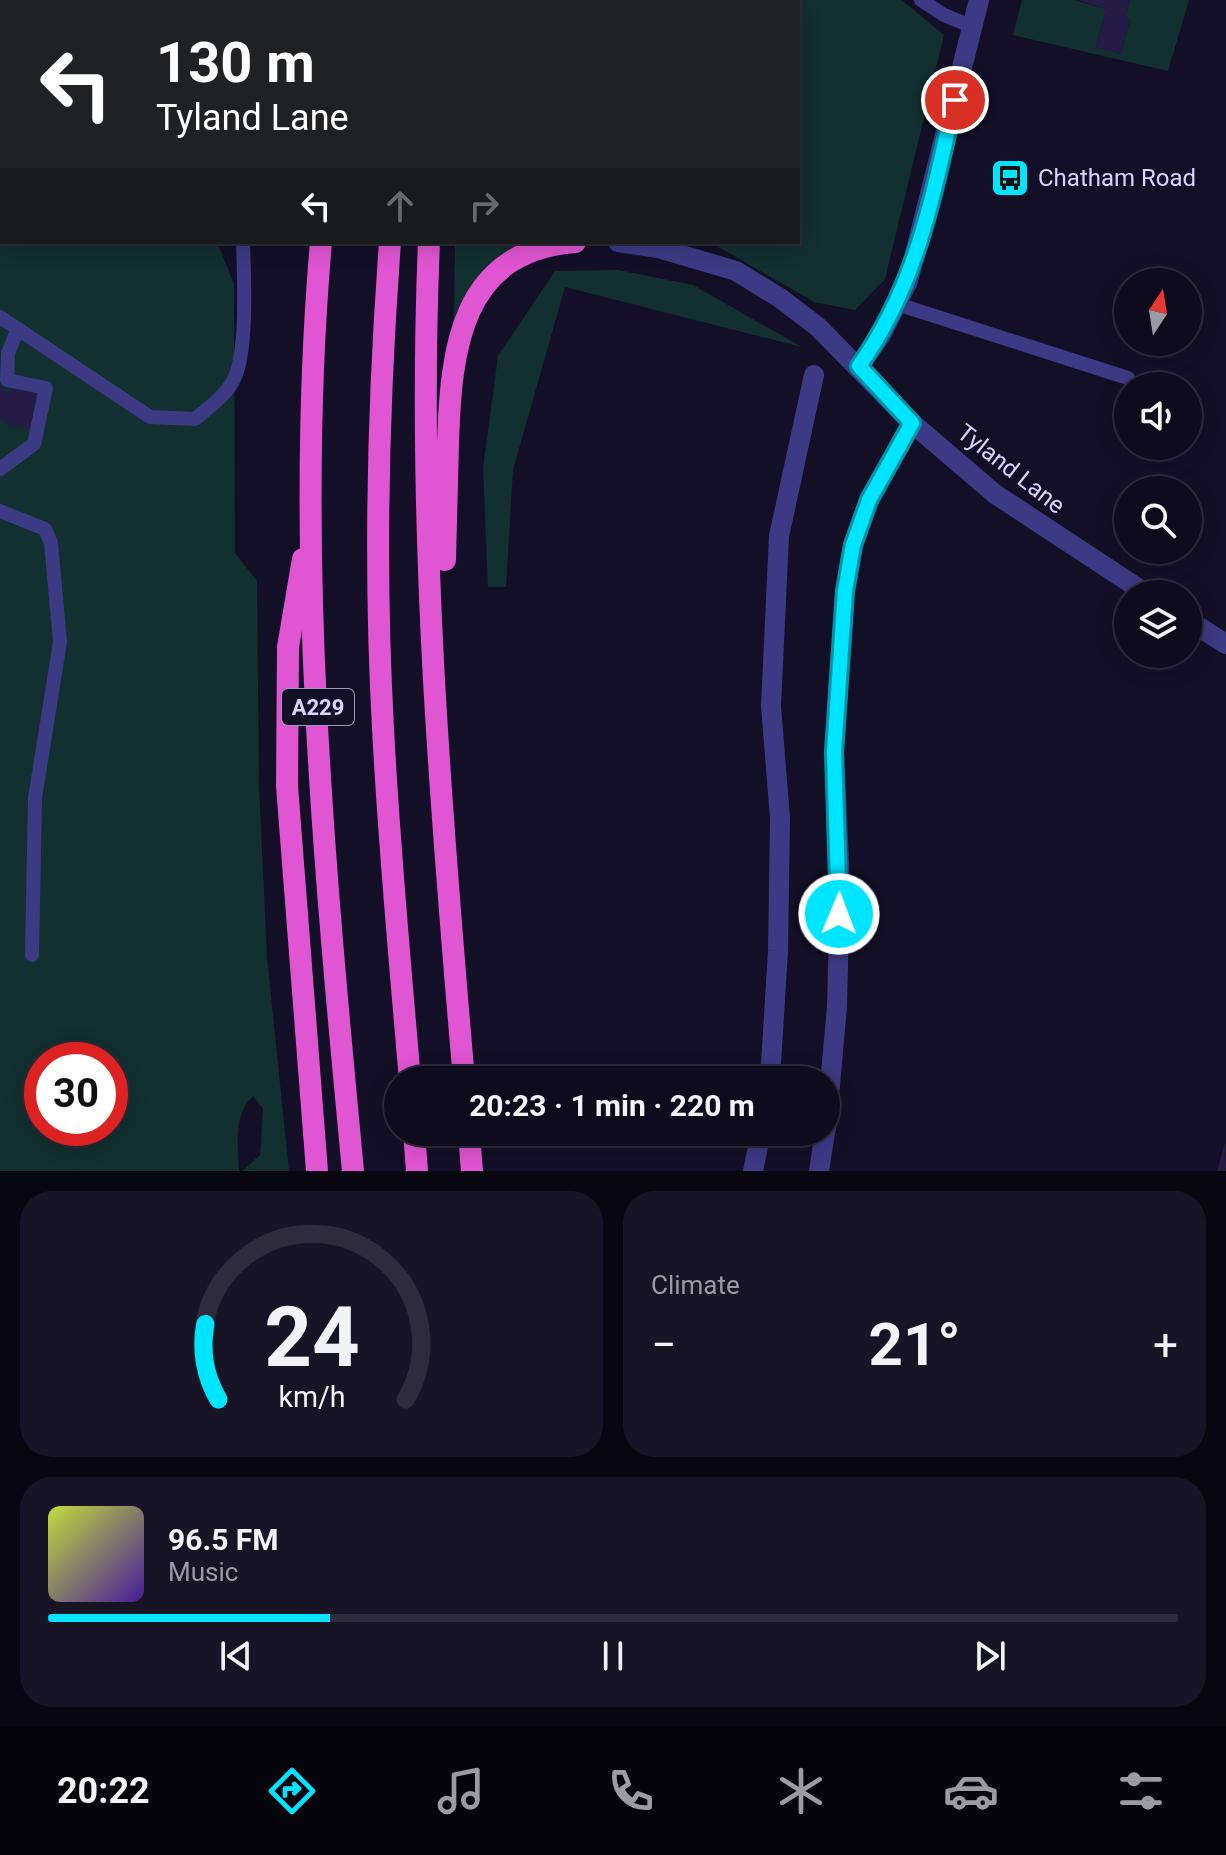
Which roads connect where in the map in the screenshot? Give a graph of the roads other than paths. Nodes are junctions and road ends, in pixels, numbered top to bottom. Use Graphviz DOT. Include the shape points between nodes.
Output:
graph roads {
  1 [pos="921,0"];
  2 [pos="979,0"];
  3 [pos="973,27"];
  4 [pos="243,244"];
  5 [pos="321,244"];
  6 [pos="390,244"];
  7 [pos="429,244"];
  8 [pos="548,244"];
  9 [pos="631,244"];
  10 [pos="897,304"];
  11 [pos="0,317"];
  12 [pos="18,329"];
  13 [pos="859,366"];
  14 [pos="1114,374"];
  15 [pos="814,375"];
  16 [pos="912,423"];
  17 [pos="0,469"];
  18 [pos="313,503"];
  19 [pos="0,511"];
  20 [pos="1125,580"];
  21 [pos="1202,629"];
  22 [pos="1226,644"];
  23 [pos="434,672"];
  24 [pos="32,955"];
  25 [pos="409,1066"];
  26 [pos="463,1066"];
  27 [pos="771,1066"];
  28 [pos="832,1066"];
  29 [pos="415,1146"];
  30 [pos="470,1146"];
  31 [pos="758,1146"];
  32 [pos="823,1146"];
  33 [pos="353,1170"];
  34 [pos="317,1171"];
  35 [pos="417,1171"];
  36 [pos="472,1171"];
  37 [pos="753,1171"];
  38 [pos="819,1171"];
  1 -- 3 [label="lane"];
  2 -- 3 [label="street"];
  3 -- 10 [label="street" via="931,202"];
  4 -- 12 [label="lane" via="245,310 235,377 221,398 195,419 150,417"];
  5 -- 18 [label="highway, A229"];
  6 -- 25 [label="highway, A229" via="381,395 380,598 383,726"];
  7 -- 23 [label="highway" via="425,334"];
  8 -- 23 [label="highway" via="501,268 480,290 461,327 450,375 444,569"];
  9 -- 13 [label="street, Tyland Lane" via="736,271 818,327"];
  10 -- 13 [label="street"];
  10 -- 14 [label="lane"];
  11 -- 12 [label="lane"];
  12 -- 17 [label="lane" via="8,353 7,380 46,388 34,444"];
  13 -- 16 [label="street, Tyland Lane"];
  15 -- 27 [label="street" via="779,536 771,706 780,818 779,922"];
  16 -- 20 [label="street, Tyland Lane" via="1007,503"];
  16 -- 28 [label="street" via="869,500 845,591 834,752 840,884"];
  18 -- 33 [label="highway, A229" via="322,781"];
  18 -- 34 [label="highway" via="288,647 287,786"];
  19 -- 24 [label="lane" via="45,529 51,543 60,642 35,798"];
  21 -- 22 [label="street"];
  23 -- 26 [label="highway"];
  29 -- 35 [label="highway"];
  30 -- 36 [label="highway"];
  31 -- 37 [label="street"];
  32 -- 38 [label="street"];
}
